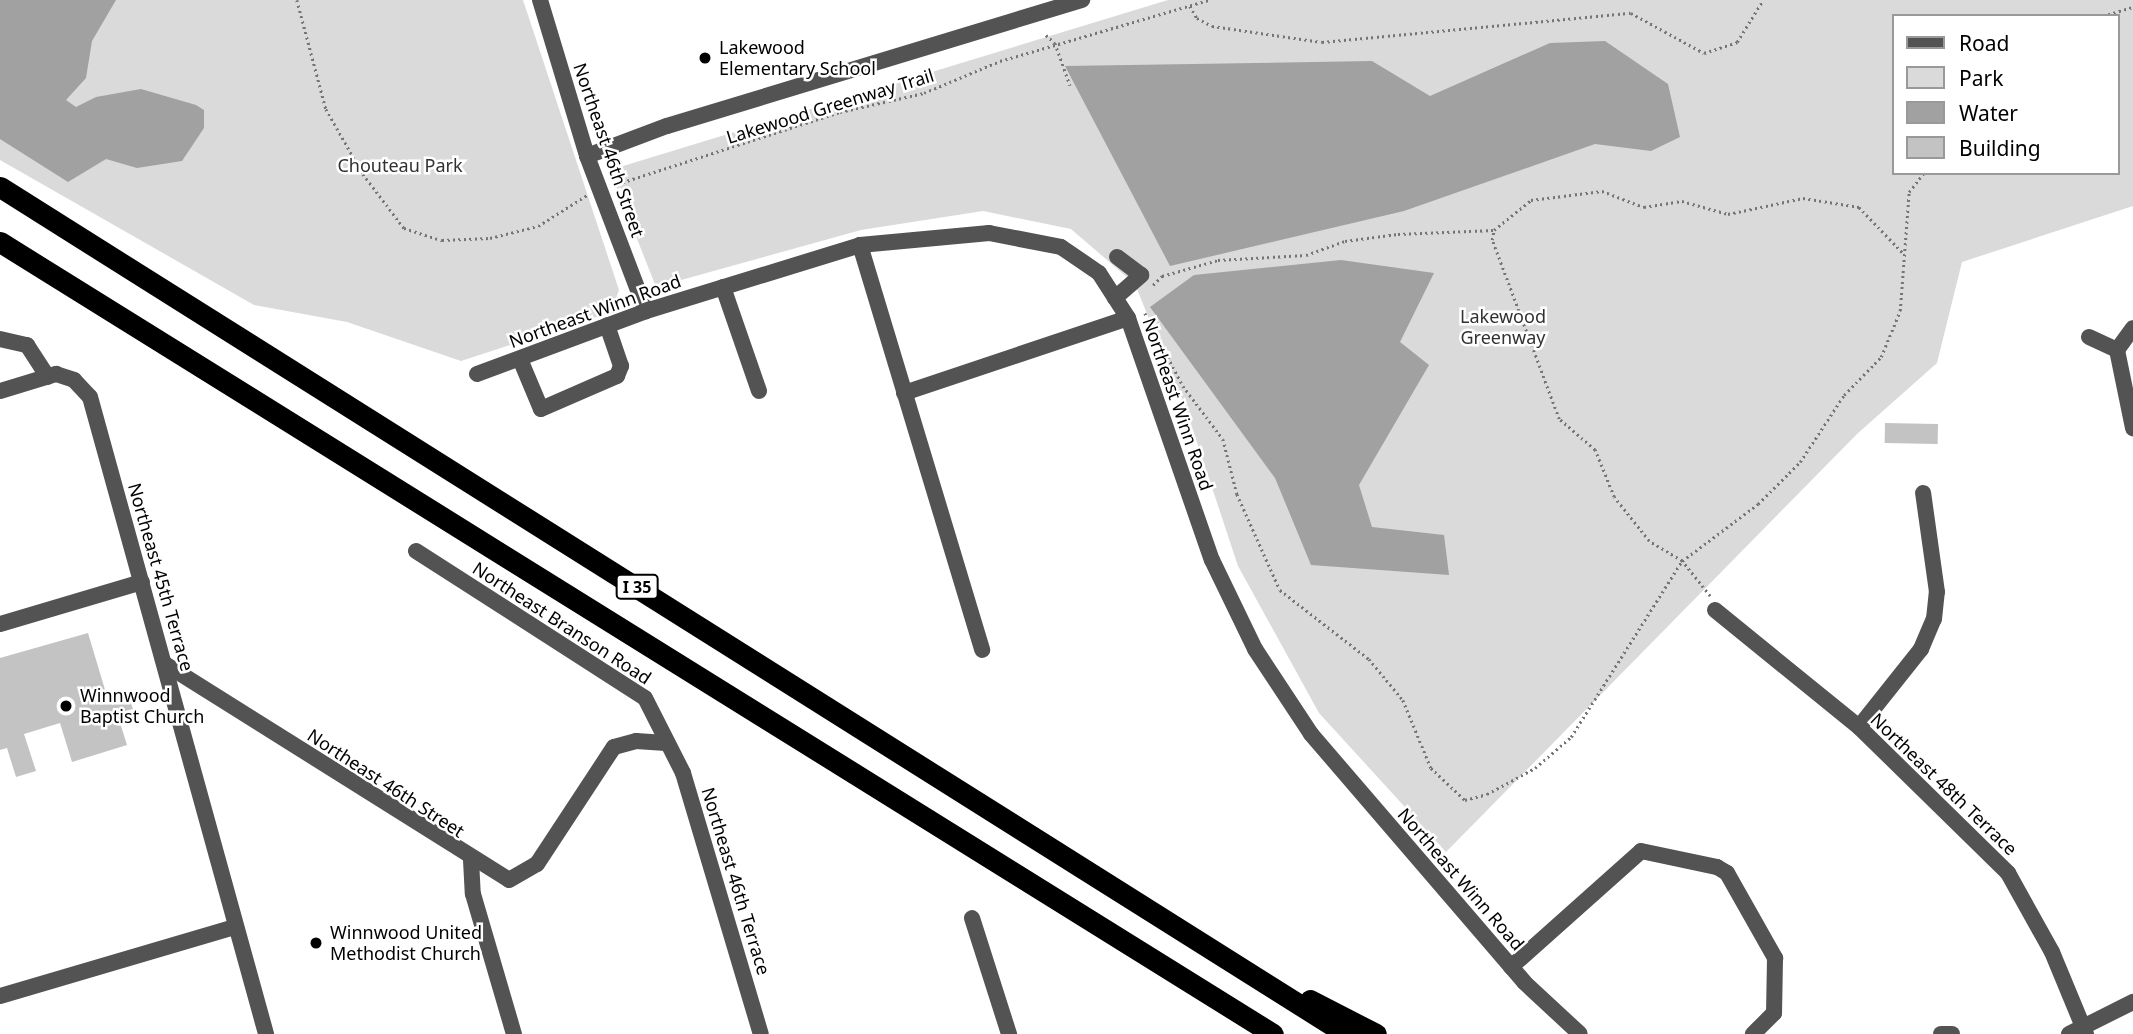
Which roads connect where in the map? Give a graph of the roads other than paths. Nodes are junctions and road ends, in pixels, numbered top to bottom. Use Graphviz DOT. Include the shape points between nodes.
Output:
graph roads {
  1 [pos="540,0"];
  2 [pos="1082,0"];
  3 [pos="587,156"];
  4 [pos="0,187"];
  5 [pos="0,242"];
  6 [pos="860,245"];
  7 [pos="1116,257"];
  8 [pos="723,287"];
  9 [pos="1115,298"];
  10 [pos="646,311"];
  11 [pos="1128,318"];
  12 [pos="607,325"];
  13 [pos="2133,328"];
  14 [pos="2089,337"];
  15 [pos="0,339"];
  16 [pos="2117,350"];
  17 [pos="520,359"];
  18 [pos="477,374"];
  19 [pos="48,377"];
  20 [pos="0,391"];
  21 [pos="759,391"];
  22 [pos="904,393"];
  23 [pos="2133,428"];
  24 [pos="1923,493"];
  25 [pos="416,551"];
  26 [pos="142,582"];
  27 [pos="1715,610"];
  28 [pos="0,624"];
  29 [pos="982,650"];
  30 [pos="165,664"];
  31 [pos="1859,727"];
  32 [pos="666,743"];
  33 [pos="471,860"];
  34 [pos="972,918"];
  35 [pos="235,927"];
  36 [pos="1511,967"];
  37 [pos="1275,985"];
  38 [pos="0,996"];
  39 [pos="2133,1002"];
  40 [pos="2079,1031"];
  41 [pos="265,1034"];
  42 [pos="514,1034"];
  43 [pos="761,1034"];
  44 [pos="1009,1034"];
  45 [pos="1273,1034"];
  46 [pos="1346,1034"];
  47 [pos="1377,1034"];
  48 [pos="1580,1034"];
  49 [pos="1753,1034"];
  50 [pos="1941,1034"];
  51 [pos="1952,1034"];
  1 -- 3 [label="street, Northeast 46th Street"];
  2 -- 3 [label="street" via="667,126"];
  3 -- 10 [label="street, Northeast 46th Street"];
  4 -- 37 [label="highway, I 35"];
  5 -- 45 [label="highway, I 35"];
  6 -- 8 [label="street, Northeast Winn Road"];
  6 -- 9 [label="street, Northeast Winn Road" via="989,233 1061,247 1099,273"];
  6 -- 22 [label="street"];
  7 -- 9 [label="street" via="1141,275"];
  8 -- 10 [label="street, Northeast Winn Road"];
  8 -- 21 [label="street"];
  9 -- 11 [label="street, Northeast Winn Road"];
  10 -- 12 [label="street, Northeast Winn Road"];
  11 -- 22 [label="street"];
  11 -- 36 [label="street, Northeast Winn Road" via="1212,559 1255,649 1311,734"];
  12 -- 17 [label="street, Northeast Winn Road"];
  12 -- 17 [label="street" via="621,366 617,376 541,409"];
  13 -- 16 [label="street"];
  14 -- 16 [label="street"];
  15 -- 19 [label="street" via="27,345"];
  16 -- 23 [label="street"];
  17 -- 18 [label="street, Northeast Winn Road"];
  19 -- 20 [label="street"];
  19 -- 26 [label="street, Northeast 45th Terrace" via="74,380 90,397"];
  22 -- 29 [label="street"];
  24 -- 31 [label="street" via="1937,592 1934,619 1921,649"];
  25 -- 32 [label="street, Northeast Branson Road" via="645,698"];
  26 -- 28 [label="street"];
  26 -- 30 [label="street, Northeast 45th Terrace"];
  27 -- 31 [label="street, Northeast 48th Terrace"];
  30 -- 33 [label="street, Northeast 46th Street"];
  30 -- 35 [label="street, Northeast 45th Terrace"];
  31 -- 40 [label="street, Northeast 48th Terrace" via="2008,873 2052,952"];
  32 -- 33 [label="street" via="647,740 614,747 529,872 509,880"];
  32 -- 43 [label="street, Northeast 46th Terrace" via="704,837"];
  33 -- 42 [label="street, Northeast 46th Street" via="473,894"];
  34 -- 44 [label="street"];
  35 -- 38 [label="street"];
  35 -- 41 [label="street, Northeast 45th Terrace"];
  36 -- 48 [label="street, Northeast Winn Road"];
  36 -- 49 [label="street" via="1641,851 1717,867 1727,873 1775,958 1774,1013"];
  37 -- 46 [label="highway, I 35"];
  37 -- 47 [label="highway" via="1340,1011"];
  39 -- 40 [label="street"];
  50 -- 51 [label="street"];
}
